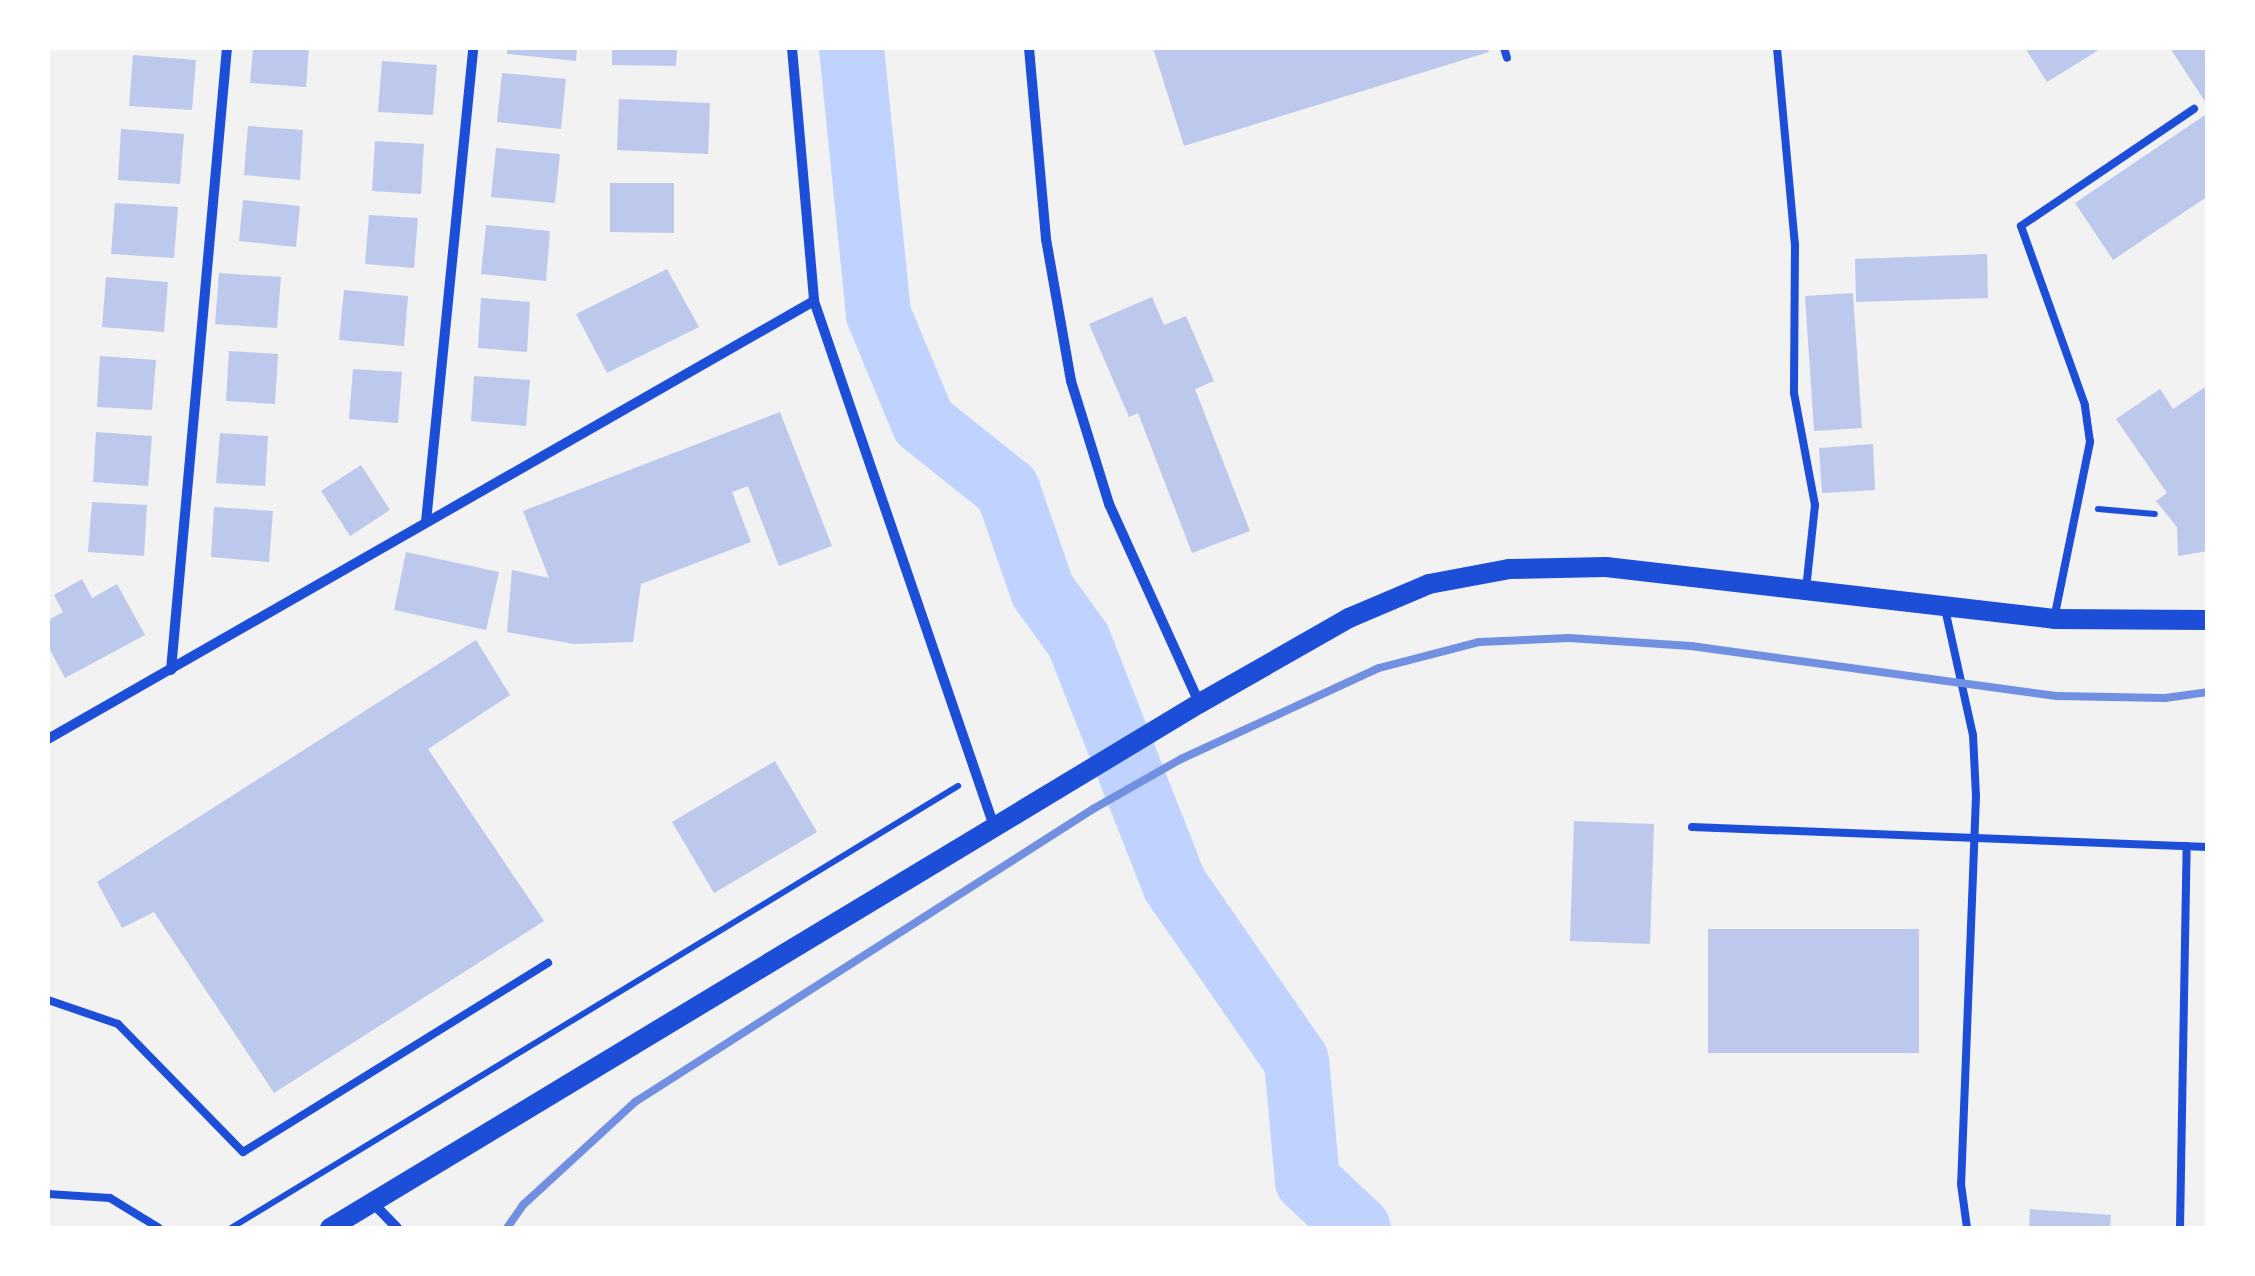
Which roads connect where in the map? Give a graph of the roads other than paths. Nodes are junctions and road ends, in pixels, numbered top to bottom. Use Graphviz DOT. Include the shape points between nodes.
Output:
graph roads {
  1 [pos="227,48"];
  2 [pos="473,48"];
  3 [pos="792,48"];
  4 [pos="1029,48"];
  5 [pos="1504,48"];
  6 [pos="1777,48"];
  7 [pos="1507,58"];
  8 [pos="2194,108"];
  9 [pos="814,301"];
  10 [pos="426,522"];
  11 [pos="1806,589"];
  12 [pos="1945,608"];
  13 [pos="2054,618"];
  14 [pos="2208,620"];
  15 [pos="170,670"];
  16 [pos="1200,703"];
  17 [pos="48,739"];
  18 [pos="994,826"];
  19 [pos="1692,826"];
  20 [pos="1974,836"];
  21 [pos="2187,846"];
  22 [pos="2208,847"];
  23 [pos="548,963"];
  24 [pos="48,1000"];
  25 [pos="48,1194"];
  26 [pos="373,1203"];
  27 [pos="159,1228"];
  28 [pos="330,1228"];
  29 [pos="397,1228"];
  30 [pos="1967,1228"];
  31 [pos="2180,1228"];
  1 -- 15 [label="street"];
  2 -- 10 [label="street"];
  3 -- 9 [label="street"];
  4 -- 16 [label="street" via="1046,240 1071,381 1108,504"];
  5 -- 7 [label="lane"];
  6 -- 11 [label="lane" via="1795,244 1794,394 1815,506"];
  8 -- 13 [label="lane" via="2020,226 2085,405 2090,442"];
  9 -- 10 [label="street"];
  9 -- 18 [label="street"];
  10 -- 15 [label="street"];
  11 -- 12 [label="main road"];
  11 -- 16 [label="main road" via="1606,567 1509,570 1429,584 1349,618"];
  12 -- 13 [label="main road"];
  12 -- 20 [label="lane" via="1973,735"];
  13 -- 14 [label="main road"];
  15 -- 17 [label="street"];
  16 -- 18 [label="main road"];
  18 -- 26 [label="main road"];
  19 -- 20 [label="lane"];
  20 -- 21 [label="lane"];
  20 -- 30 [label="lane" via="1960,1184"];
  21 -- 22 [label="lane"];
  21 -- 31 [label="lane"];
  23 -- 24 [label="lane" via="242,1152 118,1024"];
  25 -- 27 [label="lane" via="110,1198"];
  26 -- 28 [label="main road"];
  26 -- 29 [label="street"];
}
